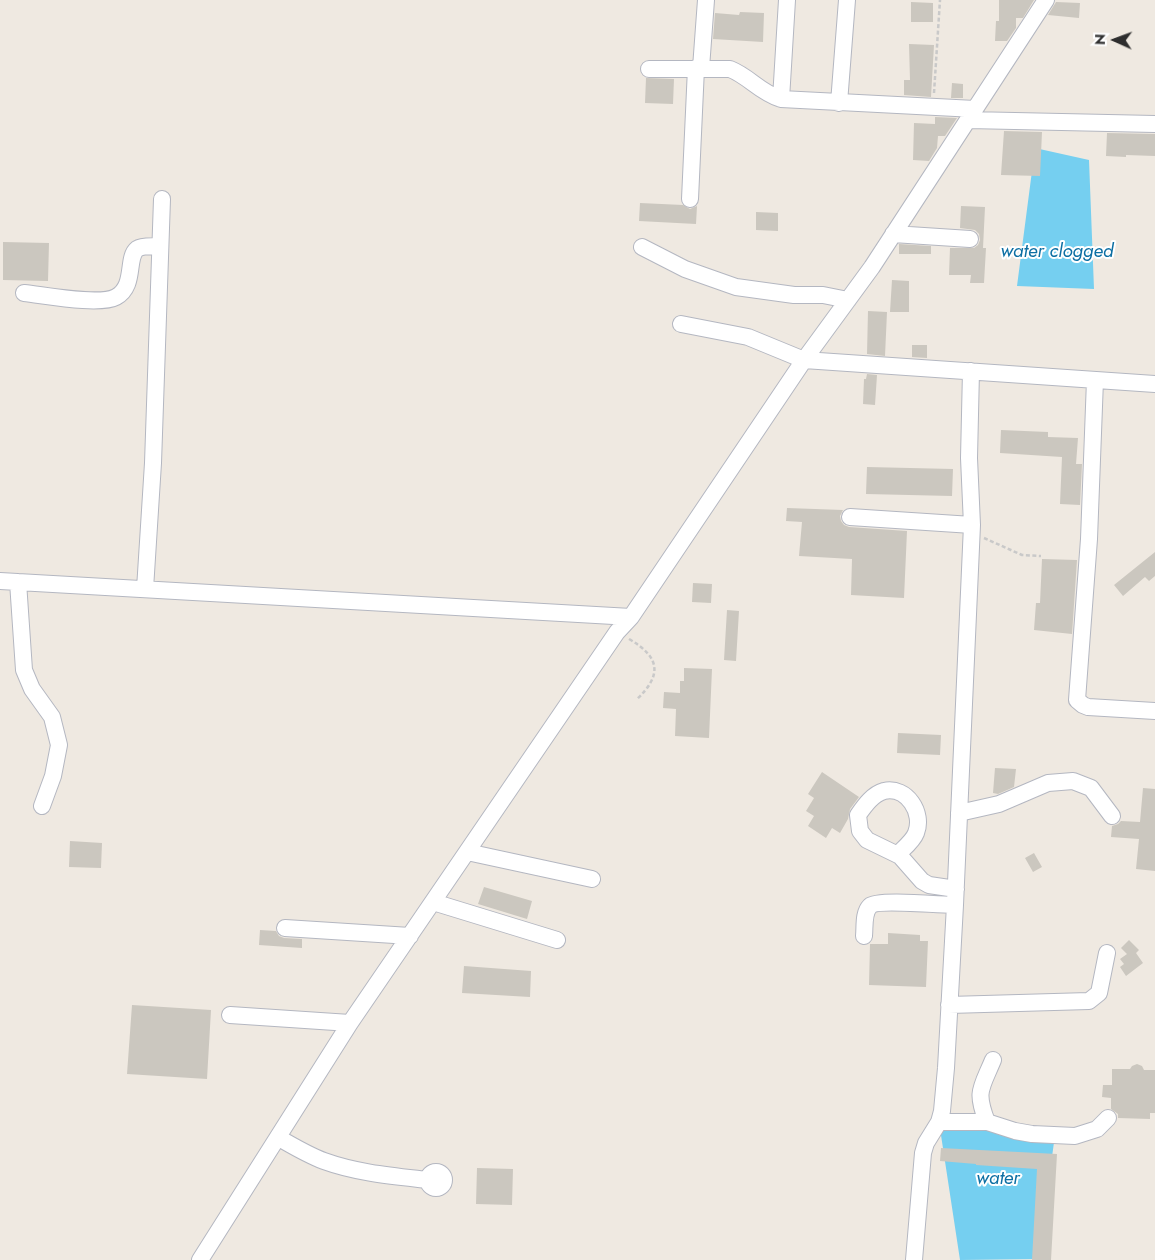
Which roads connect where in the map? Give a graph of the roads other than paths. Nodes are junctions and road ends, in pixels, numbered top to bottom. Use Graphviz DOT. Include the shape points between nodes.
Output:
graph roads {
  1 [pos="706,0"];
  2 [pos="787,0"];
  3 [pos="847,0"];
  4 [pos="1046,0"];
  5 [pos="698,68"];
  6 [pos="648,69"];
  7 [pos="782,99"];
  8 [pos="839,103"];
  9 [pos="971,115"];
  10 [pos="1155,124"];
  11 [pos="162,199"];
  12 [pos="690,199"];
  13 [pos="893,234"];
  14 [pos="970,239"];
  15 [pos="160,246"];
  16 [pos="642,247"];
  17 [pos="24,293"];
  18 [pos="848,300"];
  19 [pos="682,324"];
  20 [pos="804,360"];
  21 [pos="971,371"];
  22 [pos="1095,380"];
  23 [pos="1155,384"];
  24 [pos="850,517"];
  25 [pos="971,529"];
  26 [pos="0,581"];
  27 [pos="18,582"];
  28 [pos="146,589"];
  29 [pos="631,617"];
  30 [pos="1155,710"];
  31 [pos="42,806"];
  32 [pos="959,813"];
  33 [pos="1112,816"];
  34 [pos="467,852"];
  35 [pos="898,854"];
  36 [pos="592,879"];
  37 [pos="955,897"];
  38 [pos="433,902"];
  39 [pos="285,928"];
  40 [pos="410,936"];
  41 [pos="864,936"];
  42 [pos="557,940"];
  43 [pos="1107,953"];
  44 [pos="949,1005"];
  45 [pos="230,1015"];
  46 [pos="350,1023"];
  47 [pos="993,1060"];
  48 [pos="1108,1118"];
  49 [pos="938,1122"];
  50 [pos="987,1122"];
  51 [pos="278,1138"];
  52 [pos="428,1180"];
  53 [pos="200,1260"];
  54 [pos="914,1260"];
  1 -- 5 [label="street"];
  2 -- 7 [label="street"];
  3 -- 8 [label="street"];
  4 -- 9 [label="street"];
  5 -- 6 [label="street"];
  5 -- 7 [label="street" via="736,71 767,94"];
  5 -- 12 [label="street"];
  7 -- 8 [label="street"];
  8 -- 9 [label="street" via="933,107"];
  9 -- 10 [label="street"];
  9 -- 13 [label="street"];
  11 -- 15 [label="street"];
  13 -- 14 [label="street"];
  13 -- 18 [label="street"];
  15 -- 17 [label="street" via="144,247 133,254 129,278 123,291 115,297 95,300"];
  15 -- 28 [label="street"];
  16 -- 18 [label="street" via="685,269 736,287"];
  18 -- 20 [label="street"];
  19 -- 20 [label="street" via="748,338"];
  20 -- 21 [label="street"];
  20 -- 29 [label="street"];
  21 -- 22 [label="street"];
  21 -- 25 [label="street"];
  22 -- 23 [label="street"];
  22 -- 30 [label="street" via="1078,700 1088,707"];
  24 -- 25 [label="street"];
  25 -- 32 [label="street"];
  26 -- 27 [label="street"];
  27 -- 28 [label="street"];
  27 -- 31 [label="street" via="24,670 32,689 52,717 59,745 53,776"];
  28 -- 29 [label="street"];
  29 -- 34 [label="street" via="617,632"];
  32 -- 33 [label="street" via="999,804 1048,784 1073,781 1091,788"];
  32 -- 37 [label="street"];
  34 -- 36 [label="street"];
  34 -- 38 [label="street"];
  35 -- 37 [label="street" via="922,881"];
  37 -- 41 [label="street" via="872,904 866,915"];
  37 -- 44 [label="street"];
  38 -- 40 [label="street"];
  38 -- 42 [label="street"];
  39 -- 40 [label="street"];
  40 -- 46 [label="street"];
  43 -- 44 [label="street" via="1099,993 1089,1001"];
  44 -- 49 [label="street" via="943,1101"];
  45 -- 46 [label="street"];
  46 -- 51 [label="street"];
  47 -- 50 [label="street" via="980,1092 980,1104"];
  48 -- 50 [label="street" via="1097,1129 1075,1136 1023,1133"];
  49 -- 50 [label="street"];
  49 -- 54 [label="street" via="924,1147"];
  51 -- 52 [label="street" via="334,1164"];
  51 -- 53 [label="street"];
}
